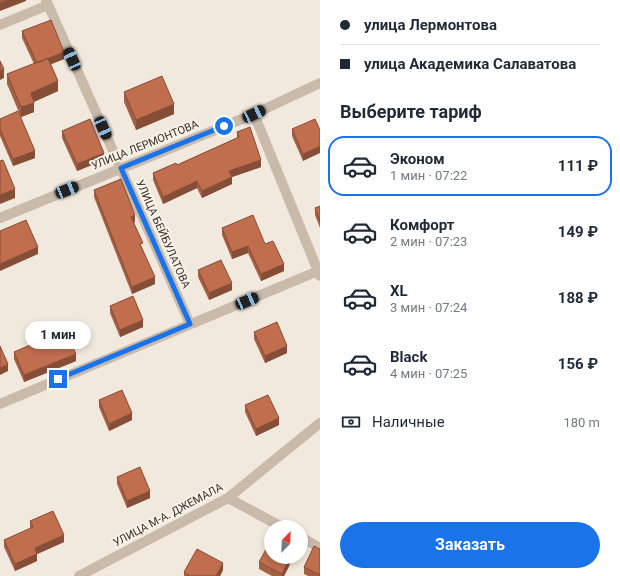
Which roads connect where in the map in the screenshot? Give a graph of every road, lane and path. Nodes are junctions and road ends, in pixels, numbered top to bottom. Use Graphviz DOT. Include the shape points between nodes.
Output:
graph roads {
  1 [pos="47,2"];
  2 [pos="0,25"];
  3 [pos="320,83"];
  4 [pos="254,114"];
  5 [pos="121,168"];
  6 [pos="0,218"];
  7 [pos="319,274"];
  8 [pos="190,324"];
  9 [pos="0,404"];
  10 [pos="320,423"];
  11 [pos="228,498"];
  12 [pos="269,520"];
  13 [pos="308,542"];
  14 [pos="320,548"];
  15 [pos="80,576"];
  1 -- 2 [label="street"];
  1 -- 5 [label="street, УЛИЦА БЕЙБУЛАТОВА"];
  3 -- 4 [label="street, УЛИЦА ЛЕРМОНТОВА"];
  4 -- 5 [label="street, УЛИЦА ЛЕРМОНТОВА"];
  4 -- 7 [label="street"];
  5 -- 6 [label="street, УЛИЦА ЛЕРМОНТОВА"];
  5 -- 8 [label="street, УЛИЦА БЕЙБУЛАТОВА"];
  7 -- 8 [label="street"];
  8 -- 9 [label="street"];
  10 -- 11 [label="street, УЛИЦА М-А. ДЖЕМАЛА"];
  11 -- 12 [label="street"];
  11 -- 15 [label="street, УЛИЦА М-А. ДЖЕМАЛА"];
  13 -- 14 [label="street"];
}
